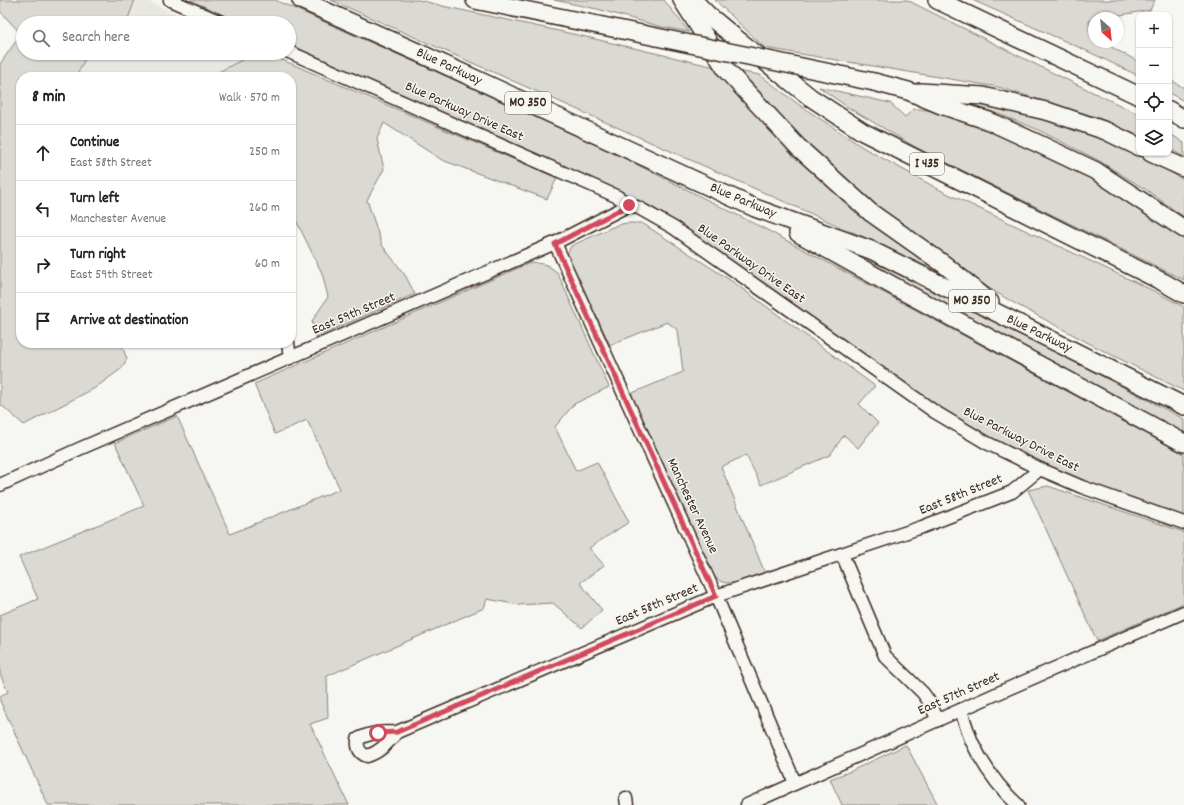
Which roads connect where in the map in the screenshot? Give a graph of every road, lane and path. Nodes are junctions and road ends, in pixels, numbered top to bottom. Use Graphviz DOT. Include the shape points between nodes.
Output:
graph roads {
  1 [pos="170,0"];
  2 [pos="301,0"];
  3 [pos="475,0"];
  4 [pos="682,0"];
  5 [pos="693,0"];
  6 [pos="937,0"];
  7 [pos="207,16"];
  8 [pos="296,55"];
  9 [pos="908,91"];
  10 [pos="1136,95"];
  11 [pos="1172,112"];
  12 [pos="1184,119"];
  13 [pos="1136,146"];
  14 [pos="1158,156"];
  15 [pos="1184,168"];
  16 [pos="629,205"];
  17 [pos="755,208"];
  18 [pos="1184,229"];
  19 [pos="555,244"];
  20 [pos="1184,294"];
  21 [pos="1013,321"];
  22 [pos="289,348"];
  23 [pos="290,358"];
  24 [pos="1184,406"];
  25 [pos="1184,443"];
  26 [pos="1040,470"];
  27 [pos="0,485"];
  28 [pos="1184,523"];
  29 [pos="842,554"];
  30 [pos="716,596"];
  31 [pos="1184,612"];
  32 [pos="961,710"];
  33 [pos="938,720"];
  34 [pos="397,732"];
  35 [pos="795,783"];
  36 [pos="747,805"];
  37 [pos="1018,805"];
  1 -- 7 [label="street"];
  2 -- 17 [label="highway, Blue Parkway / MO 350"];
  3 -- 9 [label="highway, bridge"];
  4 -- 21 [label="highway" via="727,71 798,147 870,212 945,265"];
  5 -- 20 [label="highway, I 435" via="737,40 810,96 863,132"];
  6 -- 10 [label="highway"];
  8 -- 16 [label="street, Blue Parkway Drive East" via="618,197"];
  9 -- 13 [label="highway" via="983,96 1050,112 1106,131"];
  9 -- 18 [label="highway" via="989,121 1096,171"];
  11 -- 12 [label="highway"];
  14 -- 15 [label="highway"];
  16 -- 19 [label="street, East 59th Street"];
  16 -- 26 [label="street, Blue Parkway Drive East" via="674,228 936,412 987,443"];
  17 -- 21 [label="highway, Blue Parkway / MO 350" via="871,250"];
  17 -- 25 [label="highway" via="896,288"];
  19 -- 23 [label="street, East 59th Street"];
  19 -- 30 [label="street, Manchester Avenue"];
  21 -- 24 [label="highway, Blue Parkway / MO 350"];
  22 -- 23 [label="street"];
  23 -- 27 [label="street, East 59th Street"];
  26 -- 28 [label="street, Blue Parkway Drive East" via="1082,488"];
  26 -- 29 [label="street, East 58th Street" via="1012,492 922,527"];
  29 -- 30 [label="street, East 58th Street"];
  29 -- 33 [label="street" via="885,656 923,693"];
  30 -- 34 [label="street, East 58th Street"];
  30 -- 35 [label="street, Manchester Avenue"];
  31 -- 32 [label="street, East 57th Street"];
  32 -- 33 [label="street, East 57th Street"];
  32 -- 37 [label="street" via="972,742 990,772"];
  33 -- 35 [label="street, East 57th Street"];
  35 -- 36 [label="street, East 57th Street"];
}
